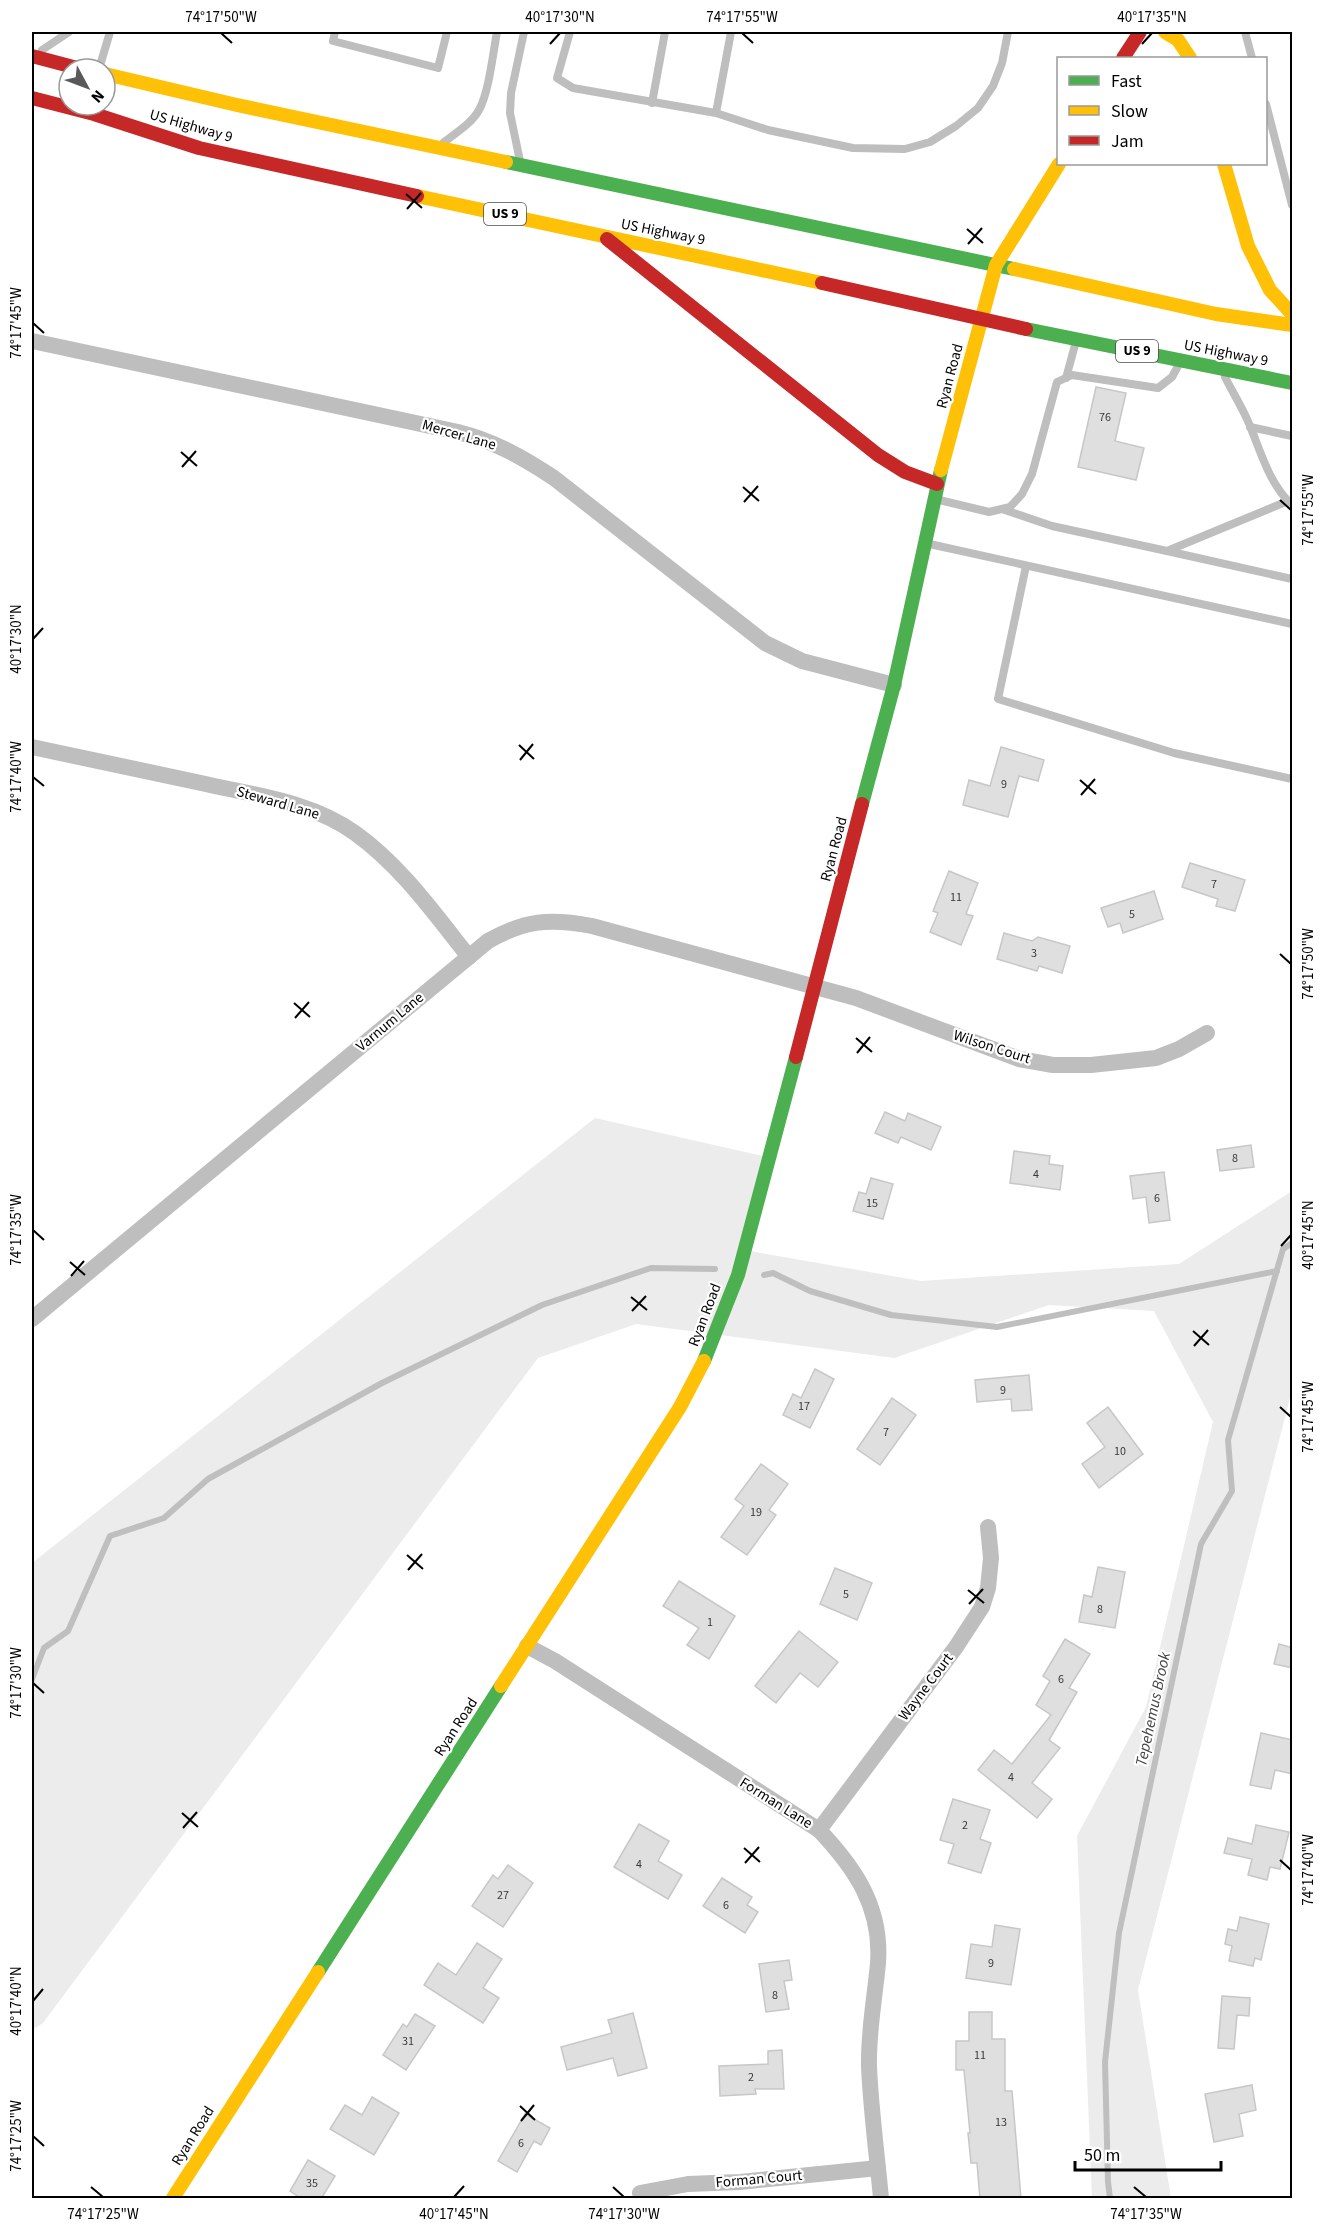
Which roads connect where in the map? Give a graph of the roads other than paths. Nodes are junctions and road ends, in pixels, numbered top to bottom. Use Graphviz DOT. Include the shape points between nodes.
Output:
graph roads {
  1 [pos="69,32"];
  2 [pos="110,32"];
  3 [pos="335,32"];
  4 [pos="447,32"];
  5 [pos="497,32"];
  6 [pos="524,32"];
  7 [pos="570,32"];
  8 [pos="665,32"];
  9 [pos="731,32"];
  10 [pos="1008,32"];
  11 [pos="1140,32"];
  12 [pos="1165,32"];
  13 [pos="1190,32"];
  14 [pos="1245,32"];
  15 [pos="32,56"];
  16 [pos="103,57"];
  17 [pos="1124,57"];
  18 [pos="1189,57"];
  19 [pos="1195,57"];
  20 [pos="1252,57"];
  21 [pos="57,63"];
  22 [pos="117,77"];
  23 [pos="32,98"];
  24 [pos="652,103"];
  25 [pos="1267,108"];
  26 [pos="716,113"];
  27 [pos="437,148"];
  28 [pos="1058,165"];
  29 [pos="1224,165"];
  30 [pos="522,166"];
  31 [pos="1293,205"];
  32 [pos="605,237"];
  33 [pos="996,266"];
  34 [pos="1293,314"];
  35 [pos="982,320"];
  36 [pos="1293,325"];
  37 [pos="1077,339"];
  38 [pos="32,341"];
  39 [pos="1181,360"];
  40 [pos="1221,368"];
  41 [pos="1066,378"];
  42 [pos="1293,383"];
  43 [pos="1250,427"];
  44 [pos="1293,436"];
  45 [pos="937,484"];
  46 [pos="934,499"];
  47 [pos="1291,503"];
  48 [pos="1002,509"];
  49 [pos="925,543"];
  50 [pos="1167,550"];
  51 [pos="1026,566"];
  52 [pos="1293,579"];
  53 [pos="1293,624"];
  54 [pos="894,685"];
  55 [pos="32,747"];
  56 [pos="1293,779"];
  57 [pos="469,957"];
  58 [pos="813,986"];
  59 [pos="1207,1033"];
  60 [pos="32,1319"];
  61 [pos="988,1527"];
  62 [pos="527,1646"];
  63 [pos="819,1830"];
  64 [pos="878,2168"];
  65 [pos="640,2193"];
  66 [pos="173,2199"];
  67 [pos="881,2199"];
  1 -- 15 [label="lane"];
  2 -- 16 [label="lane"];
  3 -- 4 [label="lane" via="333,41 438,68"];
  5 -- 27 [label="lane" via="479,110"];
  6 -- 30 [label="lane" via="510,113"];
  7 -- 24 [label="lane" via="557,78 573,88"];
  8 -- 24 [label="lane"];
  9 -- 26 [label="lane"];
  10 -- 26 [label="lane" via="993,86 978,108 930,142 905,149 844,147 768,130"];
  11 -- 17 [label="main road"];
  12 -- 18 [label="main road" via="1178,40"];
  13 -- 19 [label="main road"];
  14 -- 20 [label="lane"];
  15 -- 21 [label="main road"];
  22 -- 27 [label="main road, US Highway 9"];
  23 -- 32 [label="main road, US Highway 9 / US 9" via="200,148"];
  24 -- 26 [label="lane"];
  25 -- 31 [label="lane"];
  27 -- 30 [label="main road, US Highway 9"];
  28 -- 33 [label="main road, Ryan Road"];
  29 -- 34 [label="main road" via="1248,246 1270,290"];
  30 -- 33 [label="main road, US Highway 9"];
  32 -- 35 [label="main road, US Highway 9 / US 9"];
  32 -- 45 [label="main road" via="878,455 905,472"];
  33 -- 35 [label="main road, Ryan Road"];
  33 -- 36 [label="main road, US Highway 9" via="1216,314"];
  35 -- 37 [label="main road, US Highway 9 / US 9"];
  35 -- 45 [label="main road, Ryan Road"];
  37 -- 39 [label="main road, US Highway 9 / US 9"];
  37 -- 41 [label="lane"];
  38 -- 54 [label="street, Mercer Lane" via="458,432 495,444 555,478 765,643 802,661"];
  39 -- 40 [label="main road, US Highway 9 / US 9"];
  39 -- 41 [label="lane" via="1172,376 1158,388 1072,375"];
  40 -- 42 [label="main road, US Highway 9 / US 9"];
  40 -- 43 [label="lane"];
  41 -- 48 [label="lane" via="1057,382 1032,474 1022,494 1010,507"];
  43 -- 44 [label="lane"];
  43 -- 47 [label="lane" via="1278,490"];
  45 -- 46 [label="main road, Ryan Road"];
  46 -- 48 [label="lane" via="989,512"];
  46 -- 49 [label="main road, Ryan Road"];
  47 -- 50 [label="lane"];
  48 -- 50 [label="lane" via="1052,526"];
  49 -- 51 [label="lane"];
  49 -- 54 [label="main road, Ryan Road"];
  50 -- 52 [label="lane"];
  51 -- 53 [label="lane"];
  51 -- 56 [label="lane" via="998,699 1174,753"];
  54 -- 58 [label="main road, Ryan Road"];
  55 -- 57 [label="street, Steward Lane" via="278,800 323,815 354,832 383,855"];
  57 -- 58 [label="street, Varnum Lane" via="506,931 529,923 568,921"];
  57 -- 60 [label="street, Varnum Lane"];
  58 -- 59 [label="street, Wilson Court" via="856,998 1019,1059 1053,1065 1156,1058"];
  58 -- 62 [label="main road, Ryan Road" via="738,1275 710,1349 680,1407"];
  61 -- 63 [label="street, Wayne Court" via="991,1558 982,1606 956,1647"];
  62 -- 63 [label="street, Forman Lane"];
  62 -- 66 [label="main road, Ryan Road"];
  63 -- 64 [label="street, Forman Lane" via="855,1872 874,1920 878,1960 869,2066"];
  64 -- 65 [label="street, Forman Court" via="688,2184"];
  64 -- 67 [label="street, Forman Lane"];
}
